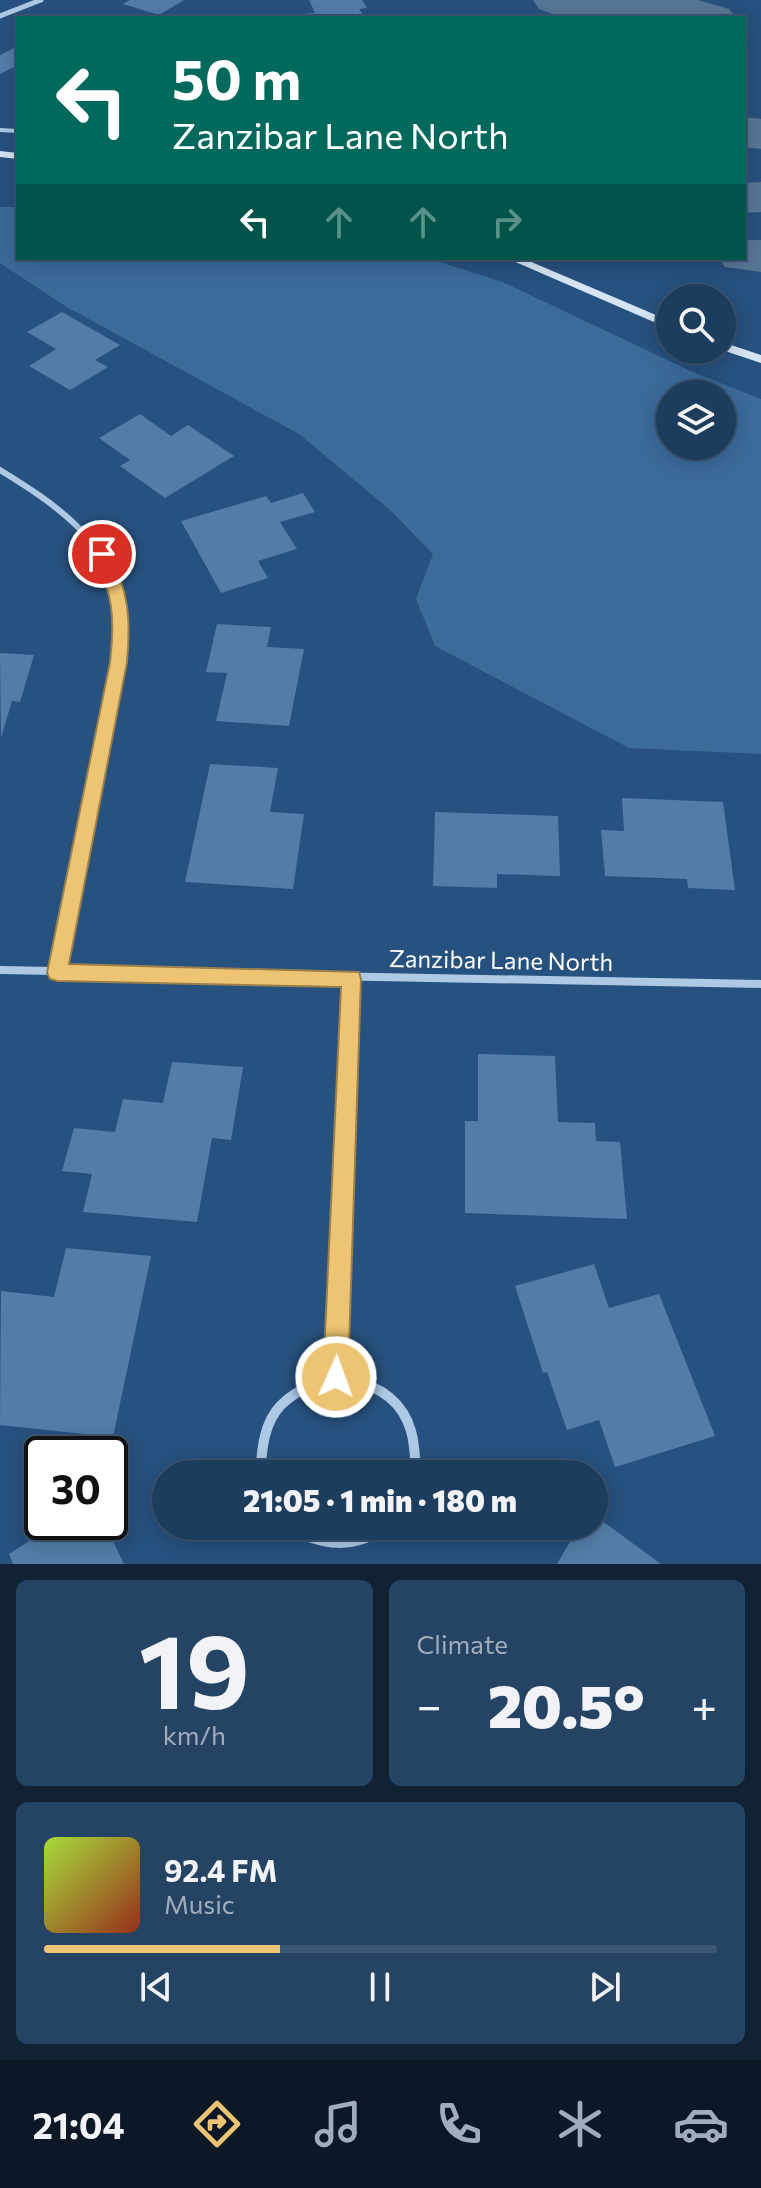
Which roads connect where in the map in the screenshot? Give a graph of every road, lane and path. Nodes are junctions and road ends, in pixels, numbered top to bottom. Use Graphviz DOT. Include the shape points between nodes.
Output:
graph roads {
  1 [pos="41,0"];
  2 [pos="0,16"];
  3 [pos="517,260"];
  4 [pos="656,319"];
  5 [pos="736,351"];
  6 [pos="761,359"];
  7 [pos="0,470"];
  8 [pos="0,970"];
  9 [pos="57,973"];
  10 [pos="351,979"];
  11 [pos="761,984"];
  12 [pos="336,1377"];
  13 [pos="261,1460"];
  14 [pos="417,1460"];
  15 [pos="306,1540"];
  16 [pos="368,1540"];
  1 -- 2 [label="street"];
  3 -- 4 [label="street"];
  5 -- 6 [label="street"];
  7 -- 9 [label="street" via="85,530 113,579 123,620"];
  8 -- 9 [label="street, Zanzibar Lane North"];
  9 -- 10 [label="street, Zanzibar Lane North"];
  10 -- 11 [label="street, Zanzibar Lane North"];
  10 -- 12 [label="street"];
  12 -- 13 [label="street" via="310,1384 287,1400 270,1422"];
  12 -- 14 [label="street" via="373,1384 395,1401 411,1424"];
  15 -- 16 [label="street" via="347,1547"];
}
